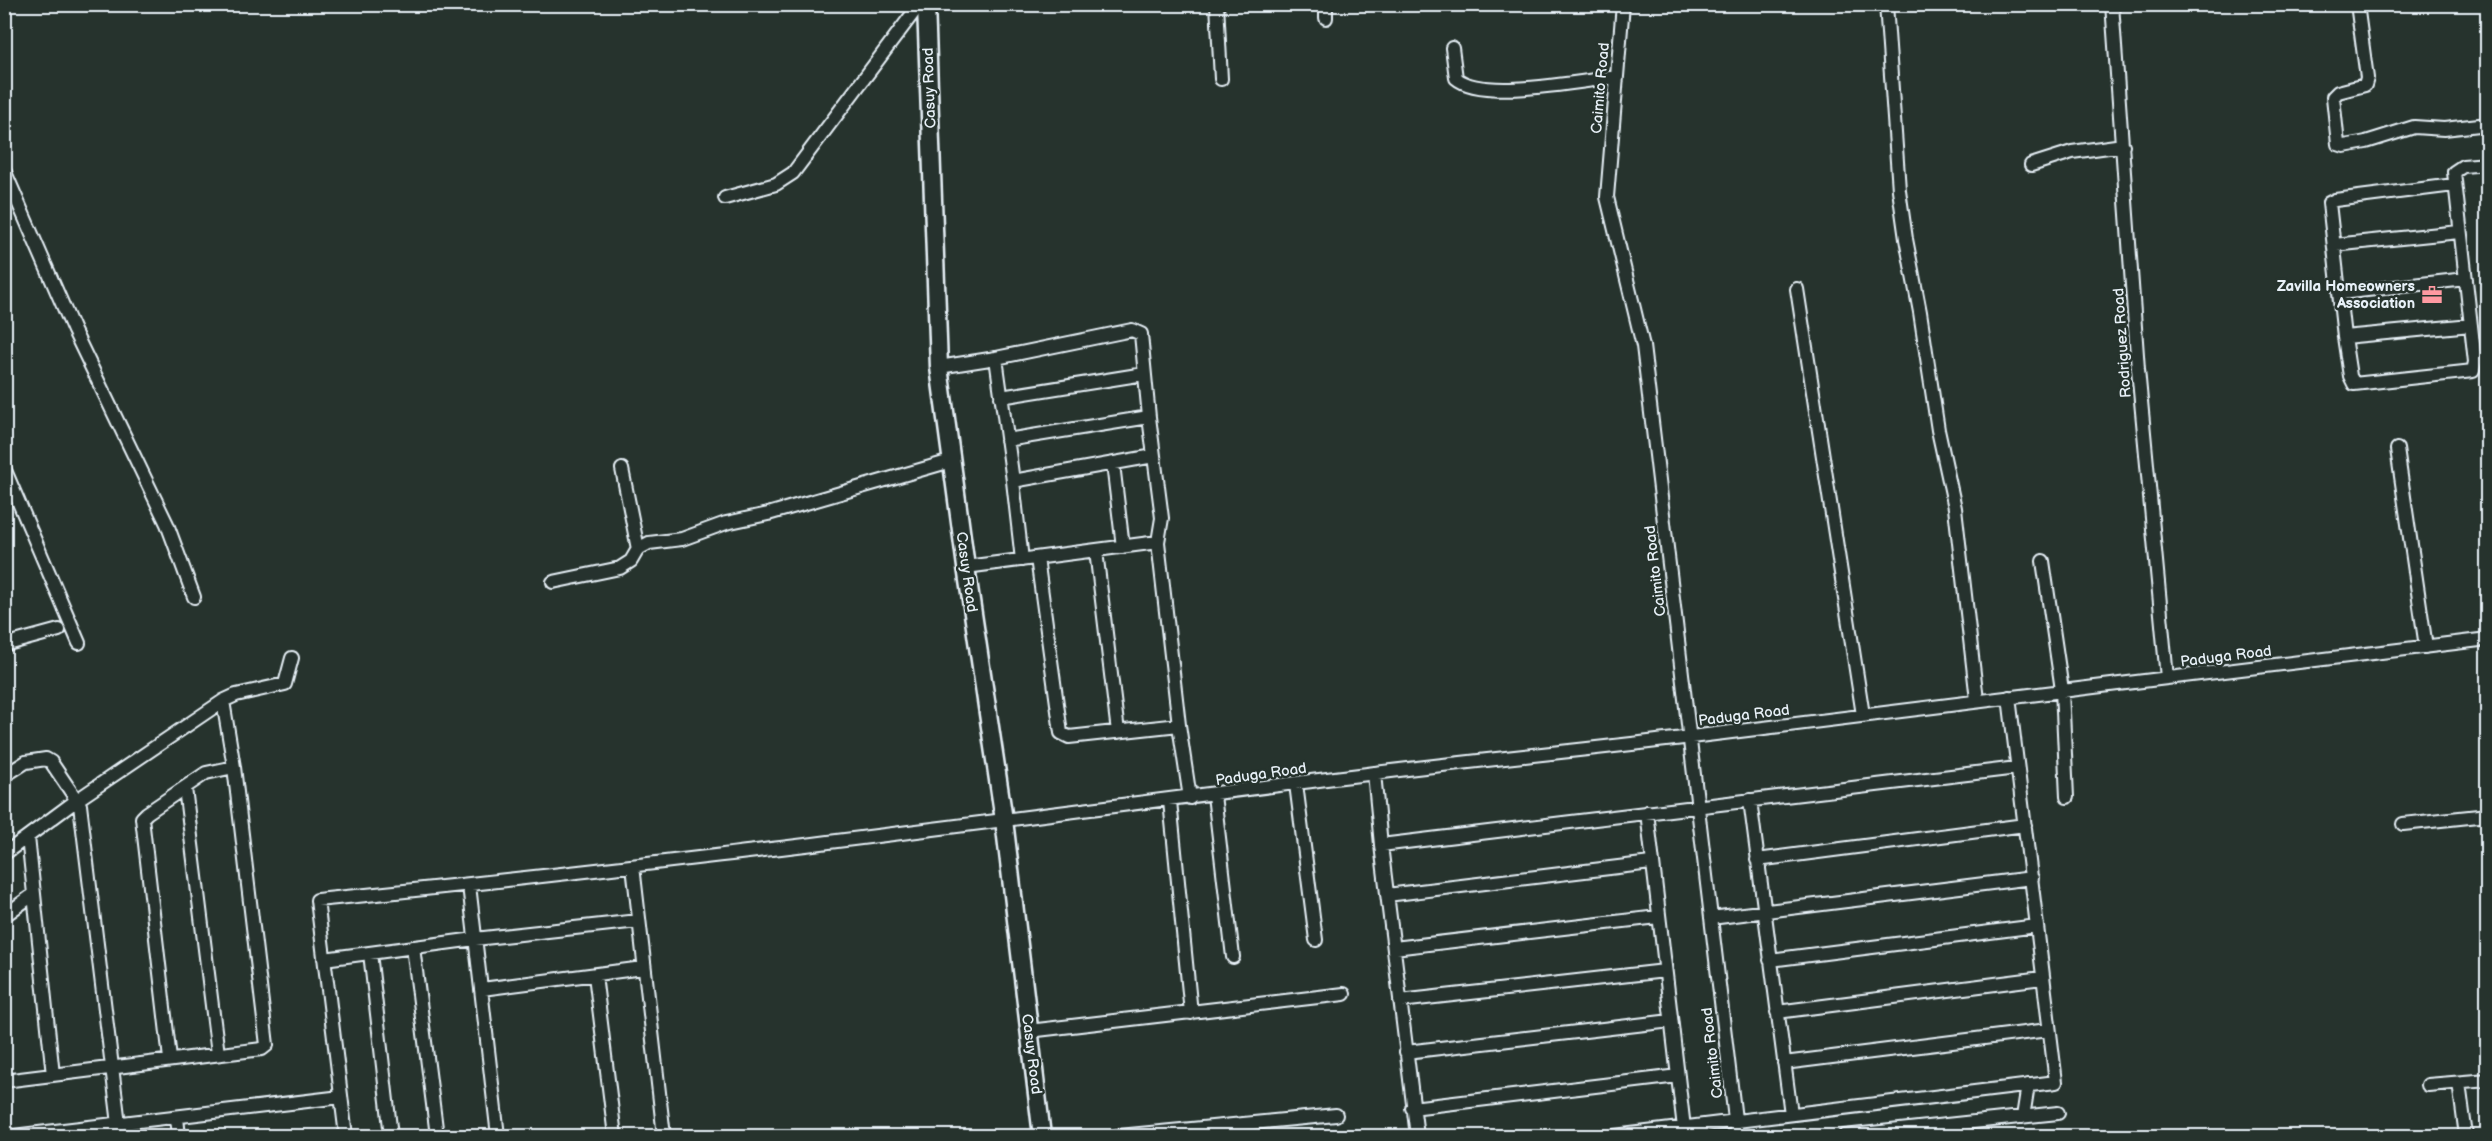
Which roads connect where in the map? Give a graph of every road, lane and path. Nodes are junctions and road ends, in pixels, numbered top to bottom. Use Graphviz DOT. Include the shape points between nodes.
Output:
graph roads {
  1 [pos="920,4"];
  2 [pos="926,4"];
  3 [pos="1217,4"];
  4 [pos="1326,4"];
  5 [pos="1623,4"];
  6 [pos="1886,4"];
  7 [pos="2112,4"];
  8 [pos="2357,4"];
  9 [pos="1326,18"];
  10 [pos="1452,48"];
  11 [pos="1616,77"];
  12 [pos="1221,80"];
  13 [pos="2487,124"];
  14 [pos="2123,145"];
  15 [pos="2487,164"];
  16 [pos="2031,165"];
  17 [pos="4,170"];
  18 [pos="2454,185"];
  19 [pos="726,198"];
  20 [pos="2459,232"];
  21 [pos="2334,245"];
  22 [pos="2466,279"];
  23 [pos="1797,289"];
  24 [pos="2340,293"];
  25 [pos="2471,325"];
  26 [pos="2344,337"];
  27 [pos="996,358"];
  28 [pos="939,367"];
  29 [pos="1144,374"];
  30 [pos="1001,396"];
  31 [pos="1149,417"];
  32 [pos="1007,440"];
  33 [pos="2397,449"];
  34 [pos="1154,456"];
  35 [pos="951,461"];
  36 [pos="1113,464"];
  37 [pos="4,468"];
  38 [pos="622,469"];
  39 [pos="1013,481"];
  40 [pos="1158,542"];
  41 [pos="1123,547"];
  42 [pos="638,549"];
  43 [pos="1096,550"];
  44 [pos="1037,558"];
  45 [pos="1022,560"];
  46 [pos="2043,561"];
  47 [pos="966,567"];
  48 [pos="553,582"];
  49 [pos="194,597"];
  50 [pos="59,630"];
  51 [pos="2487,639"];
  52 [pos="79,643"];
  53 [pos="4,645"];
  54 [pos="2426,646"];
  55 [pos="292,658"];
  56 [pos="2167,678"];
  57 [pos="2062,690"];
  58 [pos="2009,697"];
  59 [pos="1977,700"];
  60 [pos="223,701"];
  61 [pos="1863,715"];
  62 [pos="1179,725"];
  63 [pos="1118,732"];
  64 [pos="1690,737"];
  65 [pos="234,767"];
  66 [pos="2017,768"];
  67 [pos="1374,773"];
  68 [pos="4,776"];
  69 [pos="1296,784"];
  70 [pos="185,788"];
  71 [pos="1214,795"];
  72 [pos="1190,798"];
  73 [pos="2067,798"];
  74 [pos="1750,800"];
  75 [pos="77,801"];
  76 [pos="1170,801"];
  77 [pos="1699,807"];
  78 [pos="1647,812"];
  79 [pos="2487,815"];
  80 [pos="1004,820"];
  81 [pos="2403,824"];
  82 [pos="2025,825"];
  83 [pos="28,837"];
  84 [pos="1381,845"];
  85 [pos="4,854"];
  86 [pos="1757,860"];
  87 [pos="1651,863"];
  88 [pos="633,866"];
  89 [pos="2032,878"];
  90 [pos="469,885"];
  91 [pos="34,894"];
  92 [pos="1387,895"];
  93 [pos="1763,910"];
  94 [pos="4,916"];
  95 [pos="1658,917"];
  96 [pos="1711,918"];
  97 [pos="638,921"];
  98 [pos="2037,926"];
  99 [pos="475,939"];
  100 [pos="1316,940"];
  101 [pos="413,947"];
  102 [pos="1394,948"];
  103 [pos="370,953"];
  104 [pos="1233,957"];
  105 [pos="324,959"];
  106 [pos="1770,960"];
  107 [pos="643,968"];
  108 [pos="1665,971"];
  109 [pos="595,975"];
  110 [pos="2042,978"];
  111 [pos="482,989"];
  112 [pos="1344,994"];
  113 [pos="1400,1001"];
  114 [pos="1777,1012"];
  115 [pos="1191,1013"];
  116 [pos="1671,1021"];
  117 [pos="2048,1030"];
  118 [pos="1029,1031"];
  119 [pos="1406,1052"];
  120 [pos="218,1054"];
  121 [pos="170,1059"];
  122 [pos="1785,1063"];
  123 [pos="112,1067"];
  124 [pos="53,1075"];
  125 [pos="1678,1076"];
  126 [pos="2487,1080"];
  127 [pos="4,1081"];
  128 [pos="2459,1083"];
  129 [pos="2028,1085"];
  130 [pos="2428,1085"];
  131 [pos="341,1097"];
  132 [pos="1412,1108"];
  133 [pos="2058,1113"];
  134 [pos="1336,1114"];
  135 [pos="1791,1114"];
  136 [pos="2023,1117"];
  137 [pos="177,1118"];
  138 [pos="1736,1122"];
  139 [pos="1966,1123"];
  140 [pos="119,1124"];
  141 [pos="1684,1128"];
  142 [pos="1867,1135"];
  143 [pos="13,1137"];
  144 [pos="179,1137"];
  145 [pos="346,1137"];
  146 [pos="391,1137"];
  147 [pos="437,1137"];
  148 [pos="498,1137"];
  149 [pos="615,1137"];
  150 [pos="664,1137"];
  151 [pos="1042,1137"];
  152 [pos="1119,1137"];
  153 [pos="1417,1137"];
  154 [pos="1614,1137"];
  155 [pos="1737,1137"];
  156 [pos="1845,1137"];
  157 [pos="1967,1137"];
  158 [pos="2466,1137"];
  1 -- 19 [label="street" via="794,174 776,184"];
  2 -- 28 [label="street, Casuy Road"];
  3 -- 12 [label="street"];
  4 -- 9 [label="street"];
  5 -- 11 [label="street, Caimito Road"];
  6 -- 59 [label="street" via="1904,230 1955,508"];
  7 -- 14 [label="street, Rodriguez Road"];
  8 -- 13 [label="street" via="2367,78 2365,85 2333,97 2337,141 2341,145 2366,142 2414,127 2444,129"];
  10 -- 11 [label="street" via="1456,78 1493,90"];
  11 -- 64 [label="street, Caimito Road" via="1608,208 1641,337"];
  14 -- 16 [label="street" via="2072,152"];
  14 -- 56 [label="street, Rodriguez Road" via="2138,369"];
  15 -- 18 [label="street" via="2463,166 2457,170"];
  17 -- 49 [label="street" via="79,342 167,524"];
  18 -- 20 [label="street"];
  18 -- 21 [label="street" via="2332,201 2328,205"];
  20 -- 21 [label="street"];
  20 -- 22 [label="street"];
  21 -- 24 [label="street"];
  22 -- 24 [label="street"];
  22 -- 25 [label="street"];
  23 -- 61 [label="street"];
  24 -- 26 [label="street"];
  25 -- 26 [label="street"];
  25 -- 26 [label="street" via="2473,371 2358,385 2351,381"];
  27 -- 28 [label="street"];
  27 -- 29 [label="street" via="1136,330 1141,334"];
  27 -- 30 [label="street"];
  28 -- 35 [label="street, Casuy Road"];
  29 -- 30 [label="street"];
  29 -- 31 [label="street"];
  30 -- 32 [label="street"];
  31 -- 32 [label="street"];
  31 -- 34 [label="street"];
  32 -- 39 [label="street"];
  33 -- 54 [label="street"];
  34 -- 36 [label="street"];
  34 -- 40 [label="street" via="1162,524"];
  35 -- 42 [label="street"];
  35 -- 47 [label="street, Casuy Road"];
  36 -- 39 [label="street"];
  36 -- 41 [label="street"];
  37 -- 52 [label="street"];
  38 -- 42 [label="street"];
  39 -- 45 [label="street"];
  40 -- 41 [label="street"];
  40 -- 62 [label="street"];
  41 -- 43 [label="street"];
  42 -- 48 [label="street" via="631,561 620,568"];
  43 -- 44 [label="street"];
  43 -- 63 [label="street"];
  44 -- 45 [label="street"];
  44 -- 63 [label="street" via="1061,733 1069,737"];
  45 -- 47 [label="street"];
  46 -- 57 [label="street"];
  47 -- 80 [label="street, Casuy Road"];
  50 -- 53 [label="street"];
  51 -- 54 [label="street, Paduga Road"];
  54 -- 56 [label="street, Paduga Road"];
  55 -- 60 [label="street" via="285,684"];
  56 -- 57 [label="street, Paduga Road"];
  57 -- 58 [label="street, Paduga Road"];
  57 -- 73 [label="street"];
  58 -- 59 [label="street, Paduga Road"];
  58 -- 66 [label="street"];
  59 -- 61 [label="street, Paduga Road"];
  60 -- 65 [label="street"];
  60 -- 75 [label="street"];
  61 -- 64 [label="street, Paduga Road"];
  62 -- 63 [label="street"];
  62 -- 72 [label="street"];
  64 -- 67 [label="street, Paduga Road"];
  64 -- 77 [label="street, Caimito Road"];
  65 -- 70 [label="street" via="206,773"];
  65 -- 120 [label="street" via="267,1045 262,1049"];
  66 -- 74 [label="street"];
  66 -- 82 [label="street"];
  67 -- 69 [label="street, Paduga Road"];
  67 -- 84 [label="street"];
  68 -- 75 [label="street" via="26,762 46,759"];
  69 -- 71 [label="street, Paduga Road"];
  69 -- 100 [label="street"];
  70 -- 120 [label="street"];
  70 -- 121 [label="street" via="147,813 142,822"];
  71 -- 72 [label="street, Paduga Road"];
  71 -- 104 [label="street"];
  72 -- 76 [label="street, Paduga Road"];
  74 -- 77 [label="street"];
  74 -- 86 [label="street"];
  75 -- 83 [label="street"];
  75 -- 123 [label="street" via="82,816"];
  76 -- 80 [label="street, Paduga Road"];
  76 -- 115 [label="street"];
  77 -- 78 [label="street"];
  77 -- 96 [label="street, Caimito Road"];
  78 -- 84 [label="street"];
  78 -- 87 [label="street"];
  79 -- 81 [label="street"];
  80 -- 88 [label="street, Paduga Road"];
  80 -- 118 [label="street, Casuy Road"];
  82 -- 86 [label="street"];
  82 -- 89 [label="street"];
  83 -- 85 [label="street"];
  83 -- 91 [label="street"];
  84 -- 92 [label="street"];
  86 -- 93 [label="street"];
  87 -- 92 [label="street"];
  87 -- 95 [label="street"];
  88 -- 90 [label="street, Paduga Road"];
  88 -- 97 [label="street"];
  89 -- 93 [label="street"];
  89 -- 98 [label="street"];
  90 -- 99 [label="street"];
  90 -- 105 [label="street, Paduga Road" via="317,900"];
  91 -- 94 [label="street"];
  91 -- 124 [label="street"];
  92 -- 102 [label="street"];
  93 -- 96 [label="street"];
  93 -- 106 [label="street"];
  95 -- 102 [label="street"];
  95 -- 108 [label="street"];
  96 -- 138 [label="street, Caimito Road"];
  97 -- 99 [label="street"];
  97 -- 107 [label="street"];
  98 -- 106 [label="street"];
  98 -- 110 [label="street"];
  99 -- 101 [label="street"];
  99 -- 111 [label="street"];
  101 -- 103 [label="street"];
  101 -- 147 [label="street"];
  102 -- 113 [label="street"];
  103 -- 105 [label="street"];
  103 -- 146 [label="street"];
  105 -- 131 [label="street"];
  106 -- 114 [label="street"];
  107 -- 109 [label="street"];
  107 -- 150 [label="street"];
  108 -- 113 [label="street"];
  108 -- 116 [label="street"];
  109 -- 111 [label="street"];
  109 -- 149 [label="street"];
  110 -- 114 [label="street"];
  110 -- 117 [label="street"];
  111 -- 148 [label="street"];
  112 -- 115 [label="street"];
  113 -- 119 [label="street"];
  114 -- 122 [label="street"];
  115 -- 118 [label="street"];
  116 -- 119 [label="street"];
  116 -- 125 [label="street"];
  117 -- 122 [label="street"];
  117 -- 129 [label="street" via="2056,1082"];
  118 -- 151 [label="street, Casuy Road"];
  119 -- 132 [label="street"];
  120 -- 121 [label="street"];
  121 -- 123 [label="street"];
  122 -- 135 [label="street"];
  123 -- 124 [label="street"];
  123 -- 140 [label="street"];
  124 -- 127 [label="street"];
  125 -- 132 [label="street"];
  125 -- 141 [label="street"];
  126 -- 128 [label="street"];
  128 -- 130 [label="street"];
  128 -- 158 [label="street"];
  129 -- 135 [label="street"];
  129 -- 136 [label="street"];
  131 -- 137 [label="street"];
  131 -- 145 [label="street"];
  132 -- 153 [label="street"];
  133 -- 136 [label="street"];
  134 -- 152 [label="street"];
  135 -- 138 [label="street"];
  136 -- 139 [label="street"];
  137 -- 140 [label="street"];
  137 -- 144 [label="street"];
  138 -- 141 [label="street"];
  138 -- 155 [label="street, Caimito Road"];
  139 -- 142 [label="street"];
  139 -- 157 [label="street"];
  140 -- 143 [label="street"];
  141 -- 154 [label="street"];
  142 -- 156 [label="street"];
}
